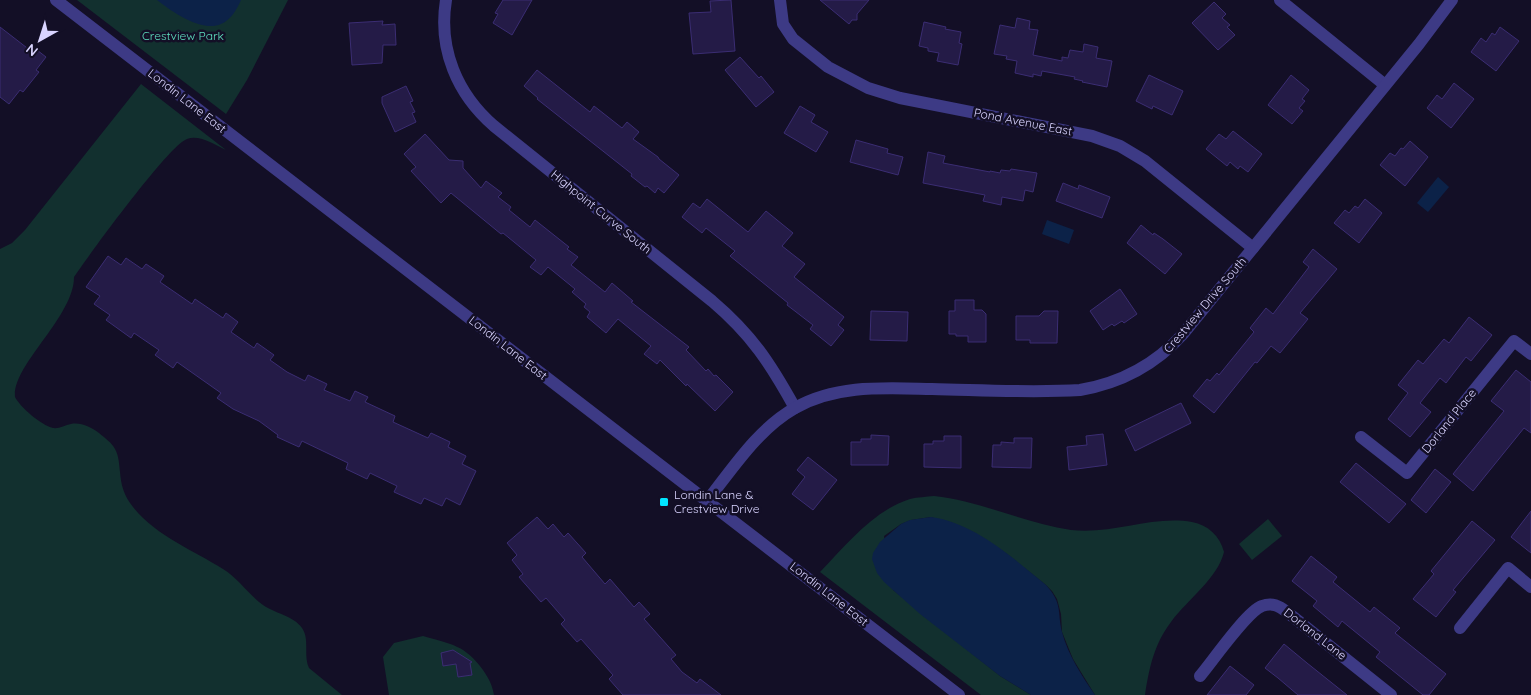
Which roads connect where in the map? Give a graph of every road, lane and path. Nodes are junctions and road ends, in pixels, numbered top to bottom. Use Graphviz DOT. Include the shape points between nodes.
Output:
graph roads {
  1 [pos="56,0"];
  2 [pos="446,0"];
  3 [pos="780,0"];
  4 [pos="1280,0"];
  5 [pos="1452,0"];
  6 [pos="1385,85"];
  7 [pos="1253,248"];
  8 [pos="1531,354"];
  9 [pos="795,408"];
  10 [pos="1362,437"];
  11 [pos="707,501"];
  12 [pos="1531,587"];
  13 [pos="1460,628"];
  14 [pos="1200,676"];
  15 [pos="959,695"];
  16 [pos="1391,695"];
  1 -- 11 [label="street, Londin Lane East"];
  2 -- 9 [label="street, Highpoint Curve South" via="444,30 449,59 470,102 494,126 739,325 770,364"];
  3 -- 7 [label="street, Pond Avenue East" via="783,24 793,39 844,77 900,98 1092,136 1120,146 1153,166"];
  4 -- 6 [label="street"];
  5 -- 6 [label="street, Crestview Drive South"];
  6 -- 7 [label="street, Crestview Drive South"];
  7 -- 9 [label="street, Crestview Drive South" via="1170,348 1147,366 1113,383 1064,390 868,388 830,395"];
  8 -- 10 [label="street, Dorland Place" via="1514,341 1407,473"];
  9 -- 11 [label="street, Crestview Drive South" via="757,439"];
  11 -- 15 [label="street, Londin Lane East"];
  12 -- 13 [label="street" via="1508,568"];
  14 -- 16 [label="street, Dorland Lane" via="1251,613 1263,605 1274,604"];
}
